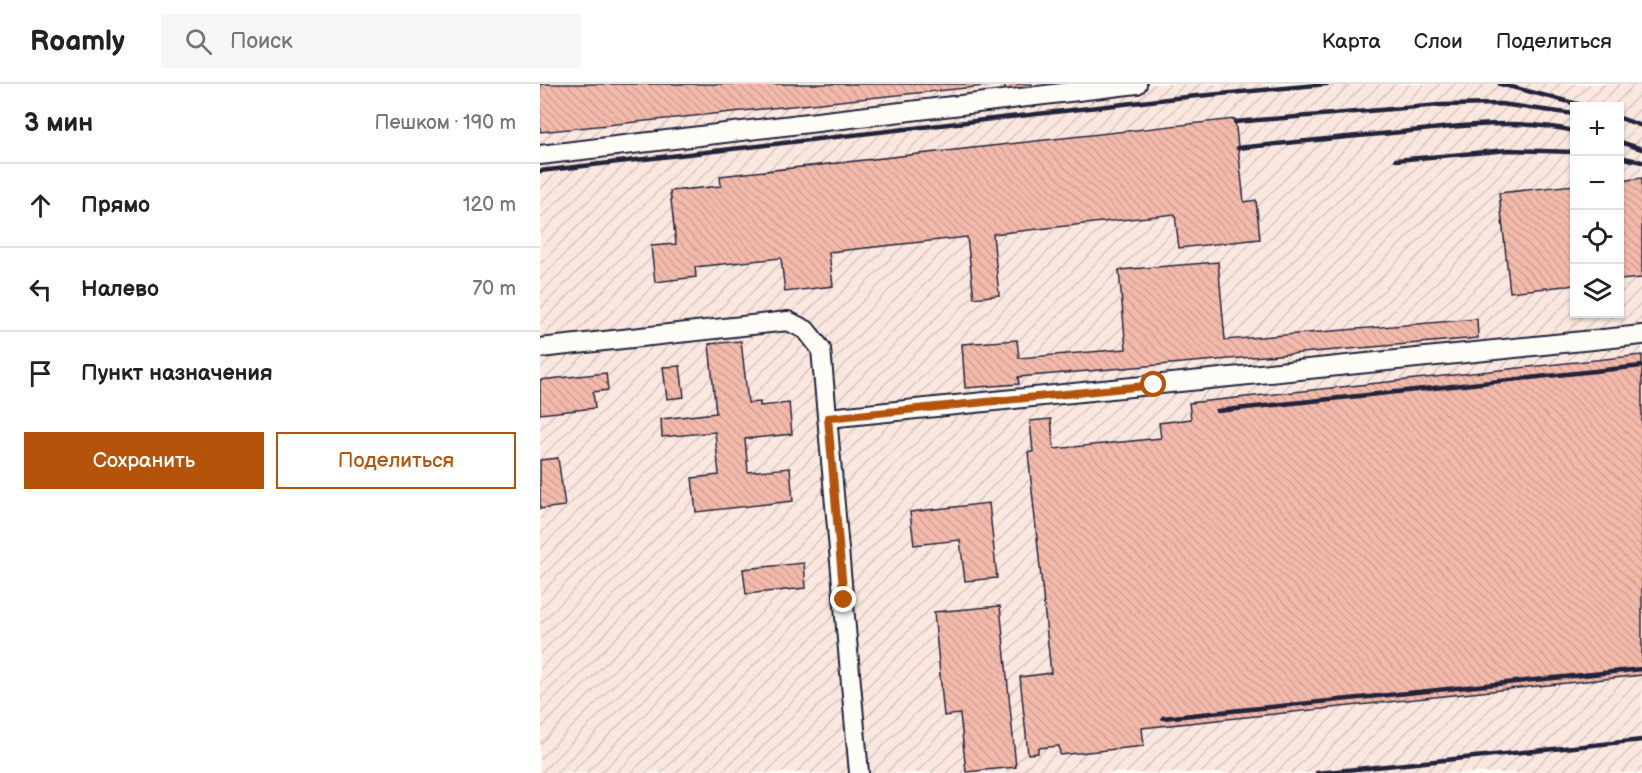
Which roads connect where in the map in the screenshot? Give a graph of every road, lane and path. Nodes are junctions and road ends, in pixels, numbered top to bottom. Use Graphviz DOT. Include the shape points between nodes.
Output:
graph roads {
  1 [pos="1137,84"];
  2 [pos="540,155"];
  3 [pos="1642,335"];
  4 [pos="540,348"];
  5 [pos="828,418"];
  6 [pos="859,773"];
  1 -- 2 [label="lane"];
  3 -- 5 [label="lane"];
  4 -- 5 [label="lane" via="788,321 806,330 821,349"];
  5 -- 6 [label="lane"];
}
